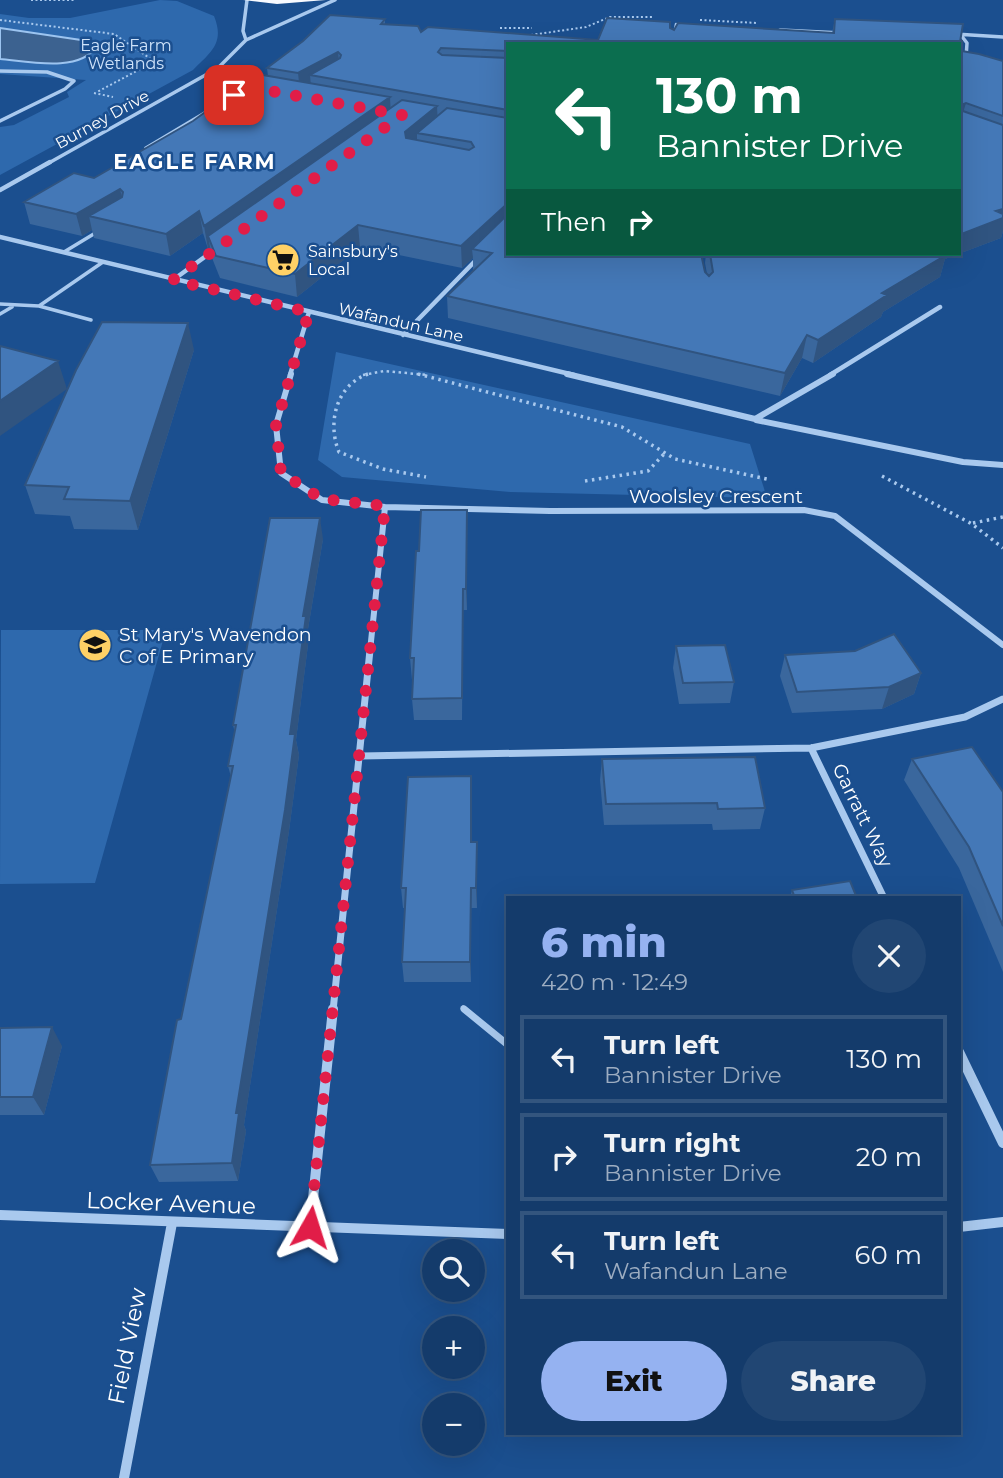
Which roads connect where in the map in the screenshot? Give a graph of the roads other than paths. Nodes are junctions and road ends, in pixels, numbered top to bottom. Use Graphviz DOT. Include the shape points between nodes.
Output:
graph roads {
  1 [pos="247,0"];
  2 [pos="322,0"];
  3 [pos="335,0"];
  4 [pos="668,24"];
  5 [pos="676,24"];
  6 [pos="689,25"];
  7 [pos="769,29"];
  8 [pos="849,33"];
  9 [pos="948,34"];
  10 [pos="960,34"];
  11 [pos="1003,37"];
  12 [pos="246,40"];
  13 [pos="672,42"];
  14 [pos="964,65"];
  15 [pos="0,71"];
  16 [pos="210,110"];
  17 [pos="0,121"];
  18 [pos="200,122"];
  19 [pos="187,123"];
  20 [pos="143,150"];
  21 [pos="0,190"];
  22 [pos="104,227"];
  23 [pos="0,237"];
  24 [pos="228,241"];
  25 [pos="64,252"];
  26 [pos="479,257"];
  27 [pos="103,261"];
  28 [pos="173,280"];
  29 [pos="0,304"];
  30 [pos="39,306"];
  31 [pos="12,307"];
  32 [pos="940,307"];
  33 [pos="309,312"];
  34 [pos="0,314"];
  35 [pos="91,320"];
  36 [pos="403,335"];
  37 [pos="755,419"];
  38 [pos="1003,465"];
  39 [pos="385,506"];
  40 [pos="1003,645"];
  41 [pos="1003,699"];
  42 [pos="811,748"];
  43 [pos="361,756"];
  44 [pos="883,896"];
  45 [pos="463,1009"];
  46 [pos="506,1043"];
  47 [pos="961,1056"];
  48 [pos="1003,1143"];
  49 [pos="0,1215"];
  50 [pos="1003,1222"];
  51 [pos="172,1223"];
  52 [pos="310,1227"];
  53 [pos="961,1227"];
  54 [pos="506,1234"];
  55 [pos="124,1478"];
  1 -- 2 [label="highway"];
  1 -- 12 [label="street"];
  3 -- 12 [label="street"];
  4 -- 5 [label="street"];
  5 -- 6 [label="street"];
  5 -- 13 [label="lane"];
  7 -- 8 [label="street"];
  9 -- 10 [label="street"];
  10 -- 11 [label="street"];
  10 -- 14 [label="street" via="967,43"];
  12 -- 21 [label="street, Burney Drive" via="218,68"];
  15 -- 17 [label="street" via="50,72 74,81"];
  16 -- 19 [label="street"];
  18 -- 19 [label="lane"];
  19 -- 20 [label="street"];
  22 -- 25 [label="lane"];
  23 -- 25 [label="street, Wafandun Lane"];
  24 -- 28 [label="street"];
  25 -- 27 [label="street, Wafandun Lane"];
  26 -- 36 [label="street"];
  27 -- 28 [label="street, Wafandun Lane"];
  27 -- 30 [label="lane"];
  28 -- 33 [label="street, Wafandun Lane"];
  29 -- 31 [label="lane"];
  30 -- 31 [label="lane"];
  30 -- 35 [label="lane"];
  31 -- 34 [label="lane"];
  32 -- 37 [label="street"];
  33 -- 36 [label="street, Wafandun Lane"];
  33 -- 39 [label="street, Woolsley Crescent" via="276,425 281,473 322,499"];
  36 -- 37 [label="street, Wafandun Lane"];
  37 -- 38 [label="street, Wafandun Lane"];
  39 -- 40 [label="street, Woolsley Crescent" via="804,510 835,516"];
  39 -- 43 [label="street"];
  41 -- 42 [label="street" via="965,717"];
  42 -- 43 [label="street"];
  42 -- 44 [label="street, Garratt Way"];
  43 -- 52 [label="street"];
  45 -- 46 [label="lane"];
  47 -- 48 [label="street"];
  49 -- 51 [label="street, Locker Avenue"];
  50 -- 53 [label="street"];
  51 -- 52 [label="street, Locker Avenue"];
  51 -- 55 [label="street, Field View"];
  52 -- 54 [label="street, Locker Avenue"];
}
